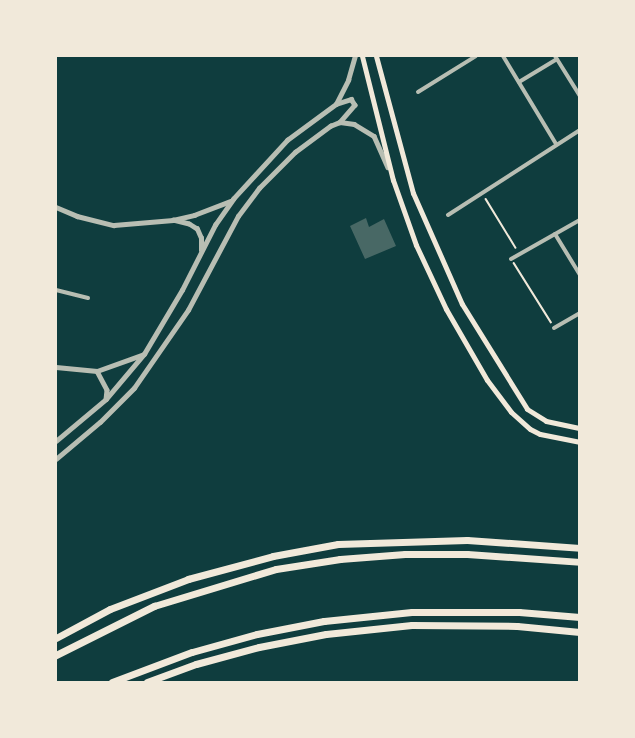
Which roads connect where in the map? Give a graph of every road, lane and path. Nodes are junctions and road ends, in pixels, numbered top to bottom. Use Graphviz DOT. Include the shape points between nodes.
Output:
graph roads {
  1 [pos="355,56"];
  2 [pos="362,56"];
  3 [pos="376,56"];
  4 [pos="476,56"];
  5 [pos="503,56"];
  6 [pos="556,57"];
  7 [pos="519,82"];
  8 [pos="418,92"];
  9 [pos="579,96"];
  10 [pos="336,104"];
  11 [pos="339,122"];
  12 [pos="579,130"];
  13 [pos="556,144"];
  14 [pos="393,180"];
  15 [pos="482,193"];
  16 [pos="233,199"];
  17 [pos="56,207"];
  18 [pos="448,215"];
  19 [pos="173,220"];
  20 [pos="579,220"];
  21 [pos="555,234"];
  22 [pos="201,251"];
  23 [pos="520,254"];
  24 [pos="511,259"];
  25 [pos="579,275"];
  26 [pos="56,290"];
  27 [pos="88,298"];
  28 [pos="579,313"];
  29 [pos="554,328"];
  30 [pos="144,354"];
  31 [pos="56,367"];
  32 [pos="97,371"];
  33 [pos="106,399"];
  34 [pos="579,428"];
  35 [pos="56,441"];
  36 [pos="579,442"];
  37 [pos="56,459"];
  38 [pos="579,548"];
  39 [pos="579,562"];
  40 [pos="579,617"];
  41 [pos="579,632"];
  42 [pos="56,638"];
  43 [pos="56,655"];
  44 [pos="112,682"];
  45 [pos="147,682"];
  1 -- 10 [label="street"];
  2 -- 14 [label="main road"];
  3 -- 34 [label="main road" via="413,193 462,304 527,409 546,421"];
  4 -- 8 [label="street"];
  5 -- 7 [label="street"];
  6 -- 7 [label="street"];
  6 -- 9 [label="street"];
  7 -- 13 [label="street"];
  10 -- 11 [label="street" via="351,99 355,105"];
  10 -- 16 [label="street" via="287,140"];
  11 -- 14 [label="street" via="354,124 374,135"];
  11 -- 37 [label="street" via="295,152 259,188 238,216 188,310 156,359 100,422"];
  12 -- 13 [label="street"];
  13 -- 15 [label="street"];
  14 -- 36 [label="main road" via="416,245 446,309 501,400 530,429 558,440"];
  15 -- 18 [label="street"];
  15 -- 23 [label="path"];
  16 -- 19 [label="street"];
  16 -- 22 [label="street"];
  17 -- 19 [label="street" via="114,225"];
  19 -- 22 [label="street" via="197,229"];
  20 -- 21 [label="street"];
  21 -- 23 [label="street"];
  21 -- 25 [label="street"];
  22 -- 30 [label="street"];
  23 -- 24 [label="street"];
  24 -- 29 [label="path"];
  26 -- 27 [label="street"];
  28 -- 29 [label="street"];
  30 -- 32 [label="street"];
  30 -- 33 [label="street"];
  31 -- 32 [label="street"];
  32 -- 33 [label="street" via="107,390"];
  33 -- 35 [label="street"];
  38 -- 42 [label="highway" via="467,540 338,544 273,556 188,579 110,609"];
  39 -- 43 [label="highway" via="405,554 276,569 154,606"];
  40 -- 44 [label="highway" via="519,612 412,612 324,621 192,652"];
  41 -- 45 [label="highway" via="517,626 412,625 326,634 259,647"];
}
